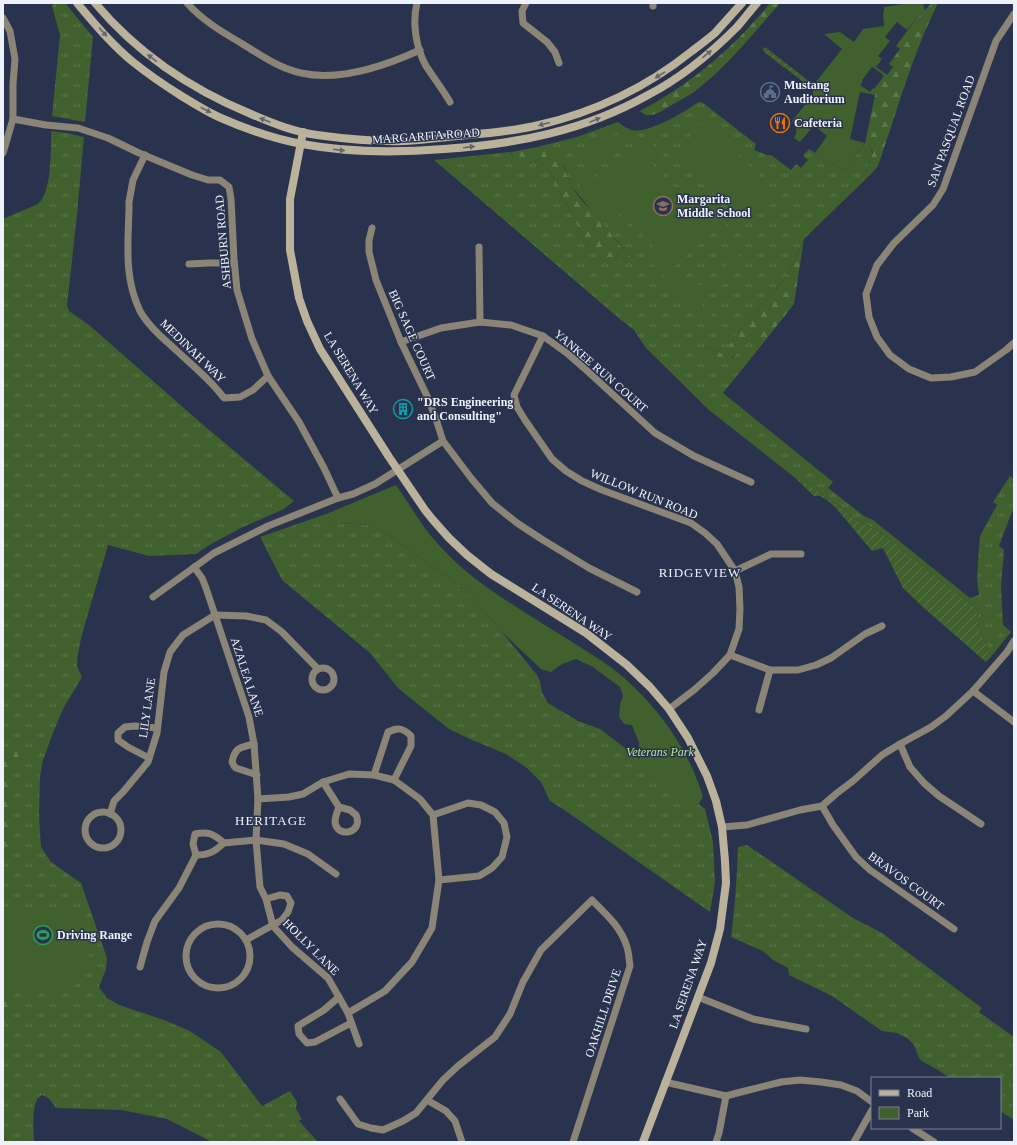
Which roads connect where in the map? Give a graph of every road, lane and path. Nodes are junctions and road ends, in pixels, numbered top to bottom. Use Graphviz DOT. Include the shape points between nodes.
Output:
graph roads {
  1 [pos="77,3"];
  2 [pos="95,3"];
  3 [pos="187,3"];
  4 [pos="417,3"];
  5 [pos="526,3"];
  6 [pos="742,3"];
  7 [pos="757,3"];
  8 [pos="1014,14"];
  9 [pos="3,18"];
  10 [pos="420,50"];
  11 [pos="559,63"];
  12 [pos="450,102"];
  13 [pos="13,119"];
  14 [pos="302,132"];
  15 [pos="300,144"];
  16 [pos="3,153"];
  17 [pos="145,155"];
  18 [pos="372,228"];
  19 [pos="479,247"];
  20 [pos="234,263"];
  21 [pos="189,264"];
  22 [pos="480,322"];
  23 [pos="544,336"];
  24 [pos="401,342"];
  25 [pos="1014,343"];
  26 [pos="268,376"];
  27 [pos="443,441"];
  28 [pos="398,469"];
  29 [pos="751,482"];
  30 [pos="338,498"];
  31 [pos="801,554"];
  32 [pos="194,567"];
  33 [pos="735,571"];
  34 [pos="637,592"];
  35 [pos="153,597"];
  36 [pos="215,616"];
  37 [pos="882,626"];
  38 [pos="1014,641"];
  39 [pos="730,655"];
  40 [pos="318,669"];
  41 [pos="770,670"];
  42 [pos="973,691"];
  43 [pos="669,709"];
  44 [pos="759,710"];
  45 [pos="1014,722"];
  46 [pos="157,728"];
  47 [pos="254,744"];
  48 [pos="900,744"];
  49 [pos="149,758"];
  50 [pos="257,775"];
  51 [pos="374,775"];
  52 [pos="394,780"];
  53 [pos="324,782"];
  54 [pos="258,799"];
  55 [pos="822,806"];
  56 [pos="339,807"];
  57 [pos="110,814"];
  58 [pos="434,815"];
  59 [pos="981,824"];
  60 [pos="722,827"];
  61 [pos="256,840"];
  62 [pos="224,843"];
  63 [pos="196,855"];
  64 [pos="336,874"];
  65 [pos="439,880"];
  66 [pos="266,899"];
  67 [pos="273,926"];
  68 [pos="954,929"];
  69 [pos="246,940"];
  70 [pos="140,967"];
  71 [pos="339,997"];
  72 [pos="698,997"];
  73 [pos="348,1013"];
  74 [pos="351,1023"];
  75 [pos="806,1030"];
  76 [pos="359,1044"];
  77 [pos="665,1082"];
  78 [pos="726,1096"];
  79 [pos="340,1099"];
  80 [pos="427,1100"];
  81 [pos="871,1101"];
  82 [pos="871,1112"];
  83 [pos="914,1129"];
  84 [pos="462,1142"];
  85 [pos="572,1142"];
  86 [pos="643,1142"];
  87 [pos="716,1142"];
  88 [pos="854,1142"];
  89 [pos="934,1142"];
  1 -- 15 [label="main road, MARGARITA ROAD, one-way" via="132,61 192,103 254,131"];
  14 -- 2 [label="main road, MARGARITA ROAD, one-way" via="235,108 184,81 138,47"];
  3 -- 10 [label="street" via="207,21 259,54 283,67 302,73 340,75 391,62"];
  4 -- 10 [label="street" via="414,25"];
  5 -- 11 [label="street" via="522,11 523,23 546,42 555,52"];
  6 -- 14 [label="main road, MARGARITA ROAD, one-way" via="714,34 666,71 625,95 573,116 518,129 404,141 340,138"];
  15 -- 7 [label="main road, MARGARITA ROAD, one-way" via="367,152 415,152 528,139 593,121 649,95 681,75 711,51"];
  8 -- 25 [label="street, SAN PASQUAL ROAD" via="996,40 943,189 933,205 894,243 877,266 866,294 869,317 877,338 890,356 931,378 975,372"];
  9 -- 13 [label="street" via="10,31 15,59"];
  10 -- 12 [label="street" via="426,65"];
  13 -- 16 [label="street"];
  13 -- 17 [label="street, ASHBURN ROAD" via="78,128"];
  14 -- 15 [label="main road, LA SERENA WAY"];
  15 -- 28 [label="main road, LA SERENA WAY" via="290,199 290,250 300,298 320,349"];
  17 -- 20 [label="street, ASHBURN ROAD" via="192,175 208,180 220,180 229,187"];
  17 -- 26 [label="street, MEDINAH WAY" via="133,180 129,202 128,271 130,284 141,311 162,338 216,387 224,398 240,397 253,390"];
  18 -- 24 [label="street, BIG SAGE COURT" via="369,252 373,269"];
  19 -- 22 [label="street"];
  20 -- 21 [label="street"];
  20 -- 26 [label="street, ASHBURN ROAD" via="237,290 245,317"];
  22 -- 23 [label="street, YANKEE RUN COURT" via="511,325"];
  22 -- 24 [label="street, YANKEE RUN COURT" via="441,328"];
  23 -- 29 [label="street, YANKEE RUN COURT" via="655,433 694,456"];
  23 -- 33 [label="street, WILLOW RUN ROAD" via="514,395 517,407 552,459 582,481 691,522 717,544"];
  24 -- 27 [label="street, BIG SAGE COURT" via="427,396"];
  26 -- 30 [label="street, ASHBURN ROAD" via="299,422"];
  27 -- 28 [label="street"];
  27 -- 34 [label="street, BIG SAGE COURT" via="492,503 517,523 589,568"];
  28 -- 30 [label="street" via="375,484"];
  28 -- 43 [label="main road, LA SERENA WAY" via="425,510 467,555 491,574 586,633 627,665"];
  30 -- 32 [label="street" via="240,539"];
  31 -- 33 [label="street" via="771,554"];
  32 -- 35 [label="street"];
  32 -- 36 [label="street, AZALEA LANE" via="202,578"];
  33 -- 39 [label="street, WILLOW RUN ROAD" via="739,587 739,629"];
  36 -- 40 [label="street" via="246,616 266,620 282,632"];
  36 -- 46 [label="street, LILY LANE" via="183,636 170,652 164,672"];
  36 -- 47 [label="street, AZALEA LANE" via="249,717"];
  37 -- 41 [label="street" via="816,665 798,670"];
  38 -- 42 [label="street"];
  39 -- 41 [label="street"];
  39 -- 43 [label="street, WILLOW RUN ROAD" via="694,690"];
  41 -- 44 [label="street"];
  42 -- 45 [label="street"];
  42 -- 48 [label="street" via="936,724"];
  43 -- 60 [label="main road, LA SERENA WAY" via="688,738 707,776"];
  46 -- 49 [label="street, LILY LANE"];
  46 -- 49 [label="street" via="125,727 118,734 118,740 128,748"];
  47 -- 50 [label="street, AZALEA LANE"];
  47 -- 50 [label="street" via="235,751 232,762 236,768"];
  48 -- 55 [label="street" via="882,755"];
  48 -- 59 [label="street" via="910,767 924,782 939,796"];
  49 -- 57 [label="street, LILY LANE" via="114,801"];
  50 -- 54 [label="street, AZALEA LANE"];
  51 -- 52 [label="street"];
  51 -- 52 [label="street" via="388,732 401,729 411,736 411,746"];
  51 -- 53 [label="street" via="349,774"];
  52 -- 58 [label="street" via="420,799"];
  53 -- 54 [label="street" via="302,794"];
  53 -- 56 [label="street"];
  54 -- 61 [label="street, HOLLY LANE"];
  55 -- 60 [label="street" via="747,825"];
  55 -- 68 [label="street, BRAVOS COURT" via="856,858"];
  57 -- 57 [label="street" via="98,813 88,821 85,833 87,839 96,847 108,848 120,837 118,821"];
  58 -- 65 [label="street"];
  58 -- 65 [label="street" via="468,804 481,805 495,812 504,823 507,837 502,857 492,868 479,876"];
  60 -- 72 [label="main road, LA SERENA WAY" via="726,883 720,929"];
  61 -- 62 [label="street"];
  61 -- 64 [label="street" via="284,844 308,854"];
  61 -- 66 [label="street, HOLLY LANE" via="260,887"];
  62 -- 63 [label="street" via="214,852"];
  62 -- 63 [label="street" via="211,834 195,834 193,844"];
  63 -- 70 [label="street" via="179,888 155,921"];
  65 -- 73 [label="street" via="432,928 412,962 385,991"];
  66 -- 67 [label="street, HOLLY LANE"];
  66 -- 67 [label="street" via="287,896 291,903 282,920"];
  67 -- 69 [label="street"];
  67 -- 71 [label="street, HOLLY LANE" via="292,947 328,978"];
  69 -- 69 [label="street" via="230,926 209,925 200,930 192,937 186,957 193,976 210,988 226,987 240,979 250,961"];
  71 -- 73 [label="street, HOLLY LANE"];
  71 -- 74 [label="street" via="298,1026 299,1034 307,1043 315,1042"];
  72 -- 75 [label="street" via="752,1019"];
  72 -- 77 [label="main road, LA SERENA WAY"];
  73 -- 74 [label="street, HOLLY LANE"];
  74 -- 76 [label="street, HOLLY LANE"];
  77 -- 78 [label="street"];
  77 -- 86 [label="main road, LA SERENA WAY"];
  78 -- 81 [label="street" via="781,1082 800,1080 842,1085 857,1091"];
  78 -- 87 [label="street"];
  79 -- 80 [label="street" via="358,1124 383,1130 416,1113"];
  80 -- 84 [label="street" via="446,1111 455,1121"];
  80 -- 85 [label="street, OAKHILL DRIVE" via="458,1066 495,1037 510,1014 532,963 541,950 592,900 621,931 628,948 630,966"];
  82 -- 88 [label="street"];
  83 -- 89 [label="street"];
}
